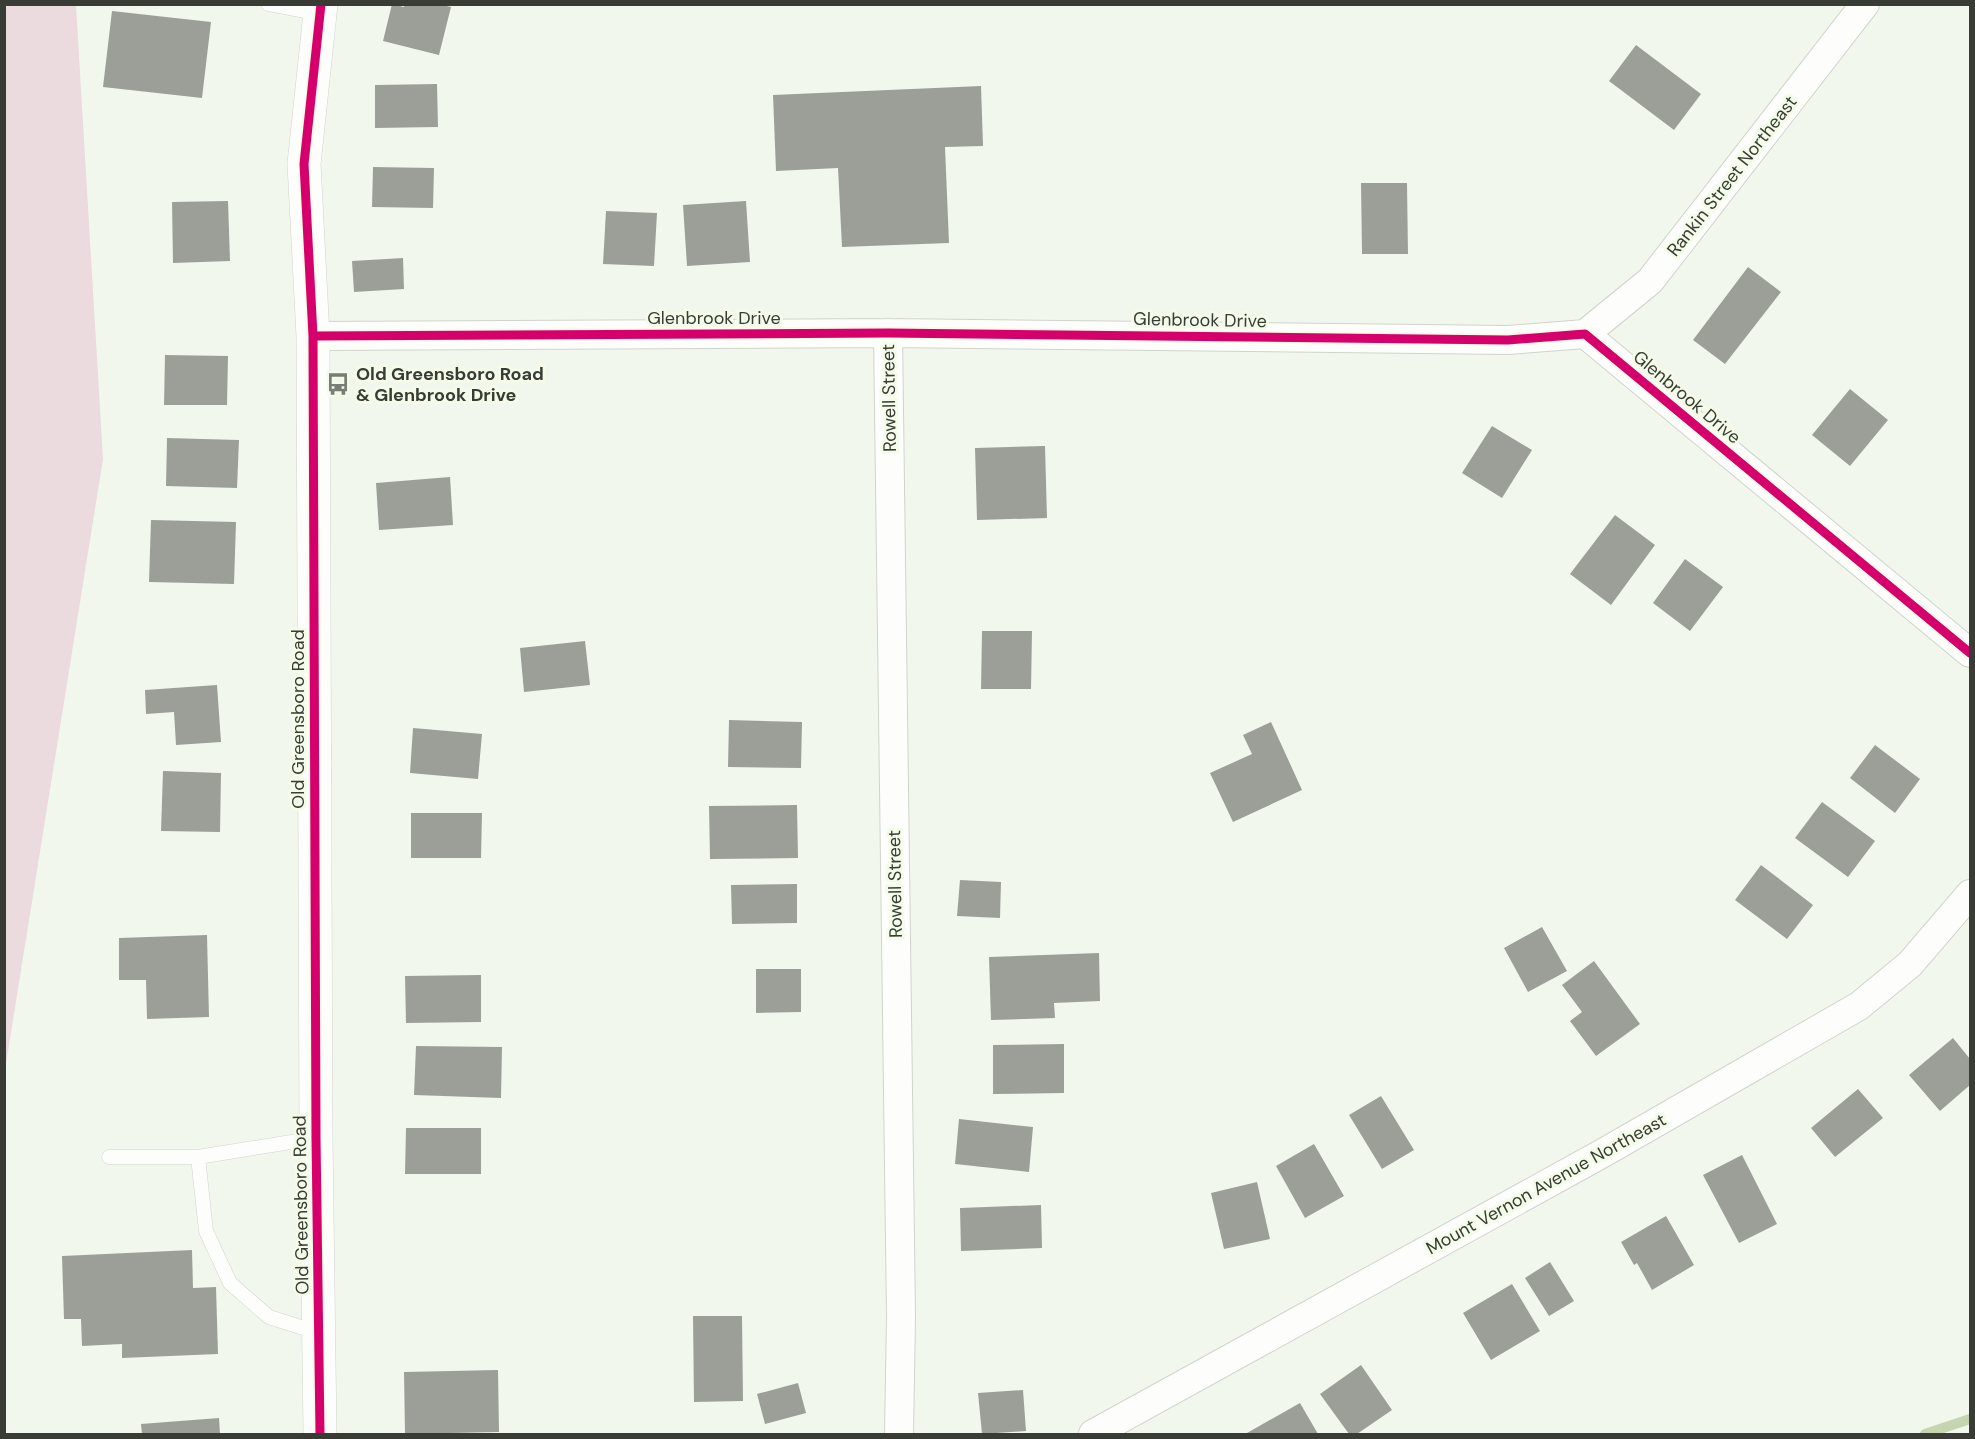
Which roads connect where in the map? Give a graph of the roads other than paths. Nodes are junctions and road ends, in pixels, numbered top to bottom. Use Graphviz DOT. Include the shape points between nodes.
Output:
graph roads {
  1 [pos="268,4"];
  2 [pos="1865,4"];
  3 [pos="320,9"];
  4 [pos="888,333"];
  5 [pos="1585,334"];
  6 [pos="313,336"];
  7 [pos="1971,653"];
  8 [pos="1971,894"];
  9 [pos="316,1138"];
  10 [pos="109,1157"];
  11 [pos="198,1157"];
  12 [pos="319,1333"];
  13 [pos="320,1434"];
  14 [pos="899,1434"];
  15 [pos="1093,1434"];
  1 -- 3 [label="lane"];
  2 -- 5 [label="street, Rankin Street Northeast" via="1650,281"];
  3 -- 6 [label="street, Old Greensboro Road" via="304,164"];
  4 -- 5 [label="street, Glenbrook Drive" via="1508,340"];
  4 -- 6 [label="street, Glenbrook Drive"];
  4 -- 14 [label="street, Rowell Street" via="901,1317"];
  5 -- 7 [label="street, Glenbrook Drive"];
  6 -- 9 [label="street, Old Greensboro Road"];
  8 -- 15 [label="street, Mount Vernon Avenue Northeast" via="1910,963 1859,1006 1603,1154"];
  9 -- 11 [label="lane"];
  9 -- 12 [label="street, Old Greensboro Road"];
  10 -- 11 [label="lane"];
  11 -- 12 [label="lane" via="206,1231 230,1283 269,1317"];
  12 -- 13 [label="street, Old Greensboro Road"];
}
